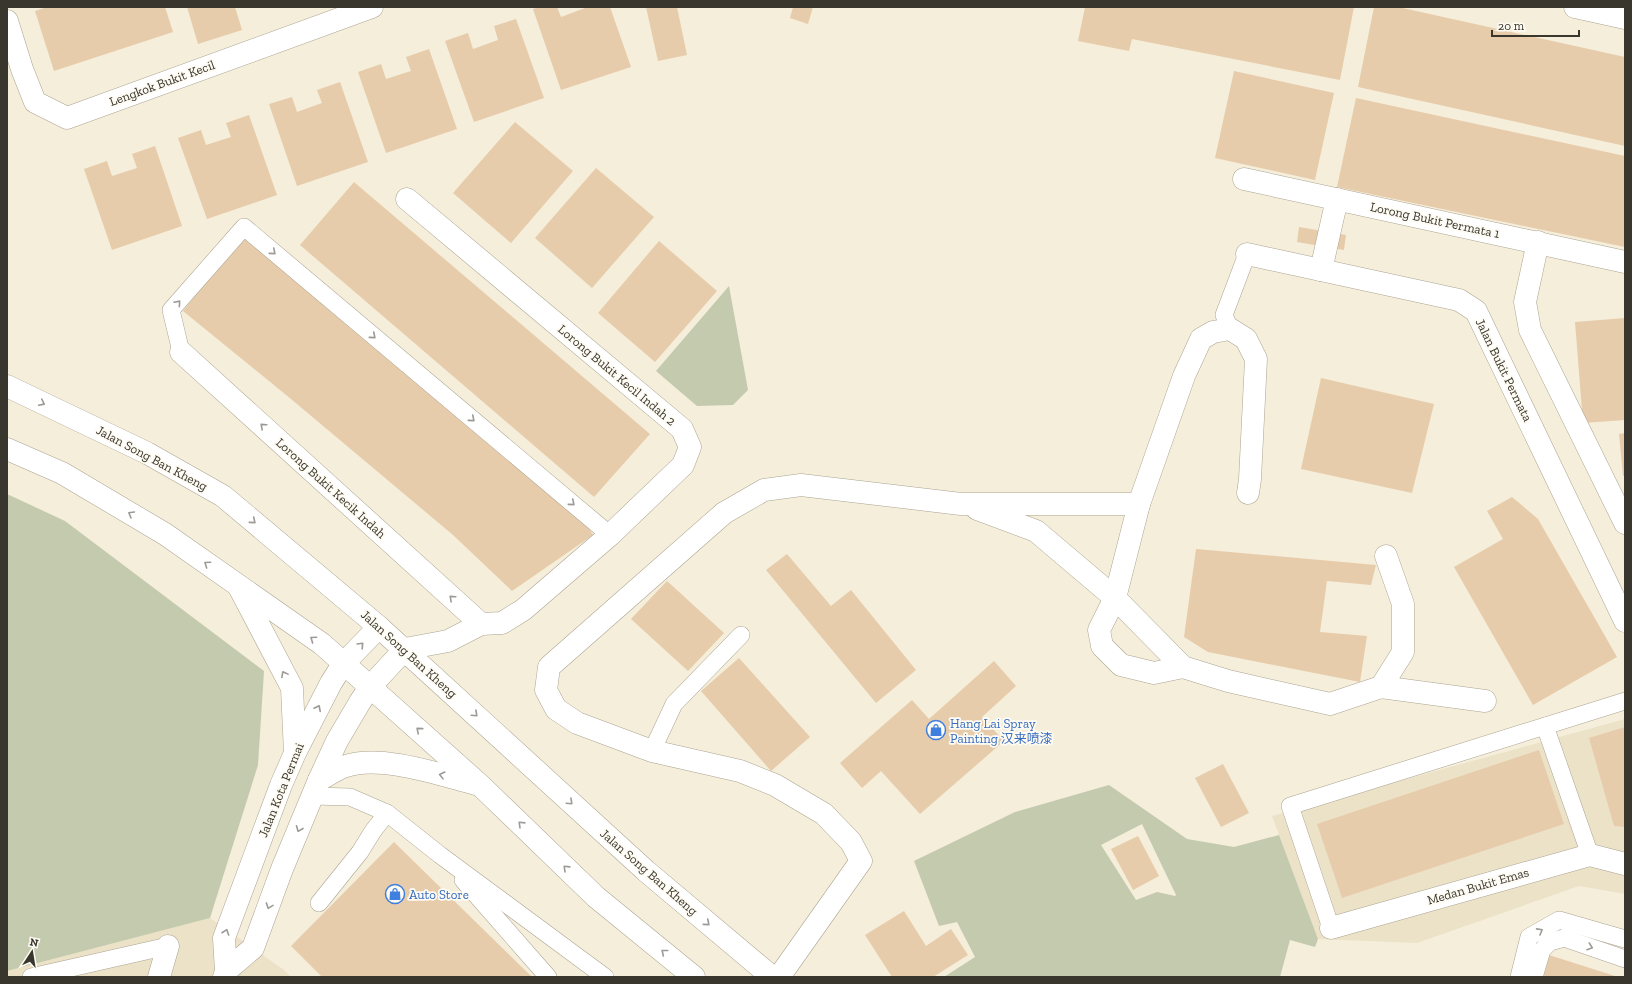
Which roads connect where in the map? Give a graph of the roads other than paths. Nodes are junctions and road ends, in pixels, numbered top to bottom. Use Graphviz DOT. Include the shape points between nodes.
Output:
graph roads {
  1 [pos="372,7"];
  2 [pos="1575,7"];
  3 [pos="323,15"];
  4 [pos="1625,18"];
  5 [pos="7,21"];
  6 [pos="1244,179"];
  7 [pos="407,198"];
  8 [pos="1337,199"];
  9 [pos="1538,242"];
  10 [pos="1247,254"];
  11 [pos="1625,262"];
  12 [pos="1322,270"];
  13 [pos="1230,329"];
  14 [pos="181,352"];
  15 [pos="7,386"];
  16 [pos="7,449"];
  17 [pos="1248,493"];
  18 [pos="961,504"];
  19 [pos="1140,504"];
  20 [pos="1625,523"];
  21 [pos="610,536"];
  22 [pos="1386,556"];
  23 [pos="239,586"];
  24 [pos="1115,598"];
  25 [pos="1625,621"];
  26 [pos="481,624"];
  27 [pos="379,627"];
  28 [pos="741,635"];
  29 [pos="405,649"];
  30 [pos="343,664"];
  31 [pos="1183,667"];
  32 [pos="370,687"];
  33 [pos="1381,687"];
  34 [pos="1485,701"];
  35 [pos="1625,701"];
  36 [pos="1545,726"];
  37 [pos="652,751"];
  38 [pos="295,753"];
  39 [pos="480,784"];
  40 [pos="315,788"];
  41 [pos="388,813"];
  42 [pos="440,855"];
  43 [pos="1590,855"];
  44 [pos="1625,864"];
  45 [pos="319,903"];
  46 [pos="1331,928"];
  47 [pos="1625,939"];
  48 [pos="168,946"];
  49 [pos="1625,959"];
  50 [pos="225,974"];
  51 [pos="31,977"];
  52 [pos="159,977"];
  53 [pos="548,977"];
  54 [pos="605,977"];
  55 [pos="694,977"];
  56 [pos="772,977"];
  57 [pos="779,977"];
  58 [pos="1519,977"];
  59 [pos="1534,977"];
  1 -- 3 [label="street, Lengkok Bukit Kecil"];
  2 -- 4 [label="street"];
  3 -- 5 [label="street, Lengkok Bukit Kecil" via="67,118 35,102"];
  6 -- 8 [label="street, Lorong Bukit Permata 1"];
  7 -- 21 [label="street, Lorong Bukit Kecil Indah 2" via="682,429 690,447 683,465"];
  8 -- 9 [label="street, Lorong Bukit Permata 1"];
  8 -- 12 [label="street"];
  9 -- 11 [label="street, Lorong Bukit Permata 1"];
  9 -- 20 [label="street" via="1525,302 1530,330"];
  10 -- 12 [label="street, Jalan Bukit Permata"];
  10 -- 13 [label="lane" via="1224,315"];
  12 -- 25 [label="street, Jalan Bukit Permata" via="1459,300 1476,311"];
  13 -- 17 [label="street" via="1246,339 1256,359"];
  13 -- 19 [label="street" via="1212,332 1201,339 1184,376"];
  14 -- 21 [label="lane, one-way" via="171,310 244,227"];
  26 -- 14 [label="street, Lorong Bukit Kecik Indah, one-way"];
  15 -- 27 [label="street, Jalan Song Ban Kheng, one-way" via="147,453 223,496"];
  23 -- 16 [label="street, one-way" via="165,534 62,474"];
  18 -- 19 [label="street"];
  18 -- 24 [label="street" via="1036,531"];
  18 -- 37 [label="street" via="801,485 764,490 724,513 549,667 546,690 556,709 577,723"];
  19 -- 24 [label="street"];
  21 -- 26 [label="street, Lorong Bukit Kecil Indah 2" via="524,610 502,624"];
  22 -- 33 [label="street" via="1403,604 1402,652"];
  30 -- 23 [label="street, one-way" via="322,644"];
  38 -- 23 [label="street, one-way" via="292,688"];
  24 -- 31 [label="street"];
  24 -- 31 [label="street" via="1099,630 1102,646 1121,665 1154,673"];
  26 -- 29 [label="street, Lorong Bukit Kecil Indah 2" via="448,641"];
  27 -- 29 [label="street, Jalan Song Ban Kheng"];
  30 -- 27 [label="street, Jalan Kota Permai, one-way"];
  28 -- 37 [label="lane" via="674,704"];
  29 -- 32 [label="street, Jalan Kota Permai"];
  29 -- 56 [label="street, Jalan Song Ban Kheng, one-way" via="646,871"];
  30 -- 32 [label="street"];
  38 -- 30 [label="street, Jalan Kota Permai, one-way"];
  31 -- 33 [label="street" via="1228,681 1330,704"];
  39 -- 32 [label="street, one-way"];
  32 -- 40 [label="street, Jalan Kota Permai" via="337,742"];
  33 -- 34 [label="street"];
  35 -- 36 [label="lane"];
  36 -- 43 [label="lane"];
  36 -- 46 [label="lane" via="1290,806"];
  37 -- 57 [label="street" via="740,771 775,786 824,814 851,842 861,861"];
  50 -- 38 [label="street, Jalan Kota Permai, one-way" via="224,938"];
  39 -- 40 [label="street, one-way" via="404,766 368,763 344,766"];
  55 -- 39 [label="street, one-way" via="596,897"];
  40 -- 41 [label="lane" via="350,797"];
  40 -- 50 [label="street, Jalan Kota Permai, one-way" via="254,948"];
  41 -- 42 [label="lane"];
  41 -- 45 [label="lane"];
  42 -- 53 [label="lane"];
  42 -- 54 [label="lane"];
  43 -- 44 [label="street"];
  43 -- 46 [label="street, Medan Bukit Emas"];
  58 -- 47 [label="lane, one-way" via="1529,937 1560,920"];
  48 -- 51 [label="lane"];
  48 -- 52 [label="street"];
  59 -- 49 [label="lane, one-way" via="1542,950 1550,942 1564,938"];
}
